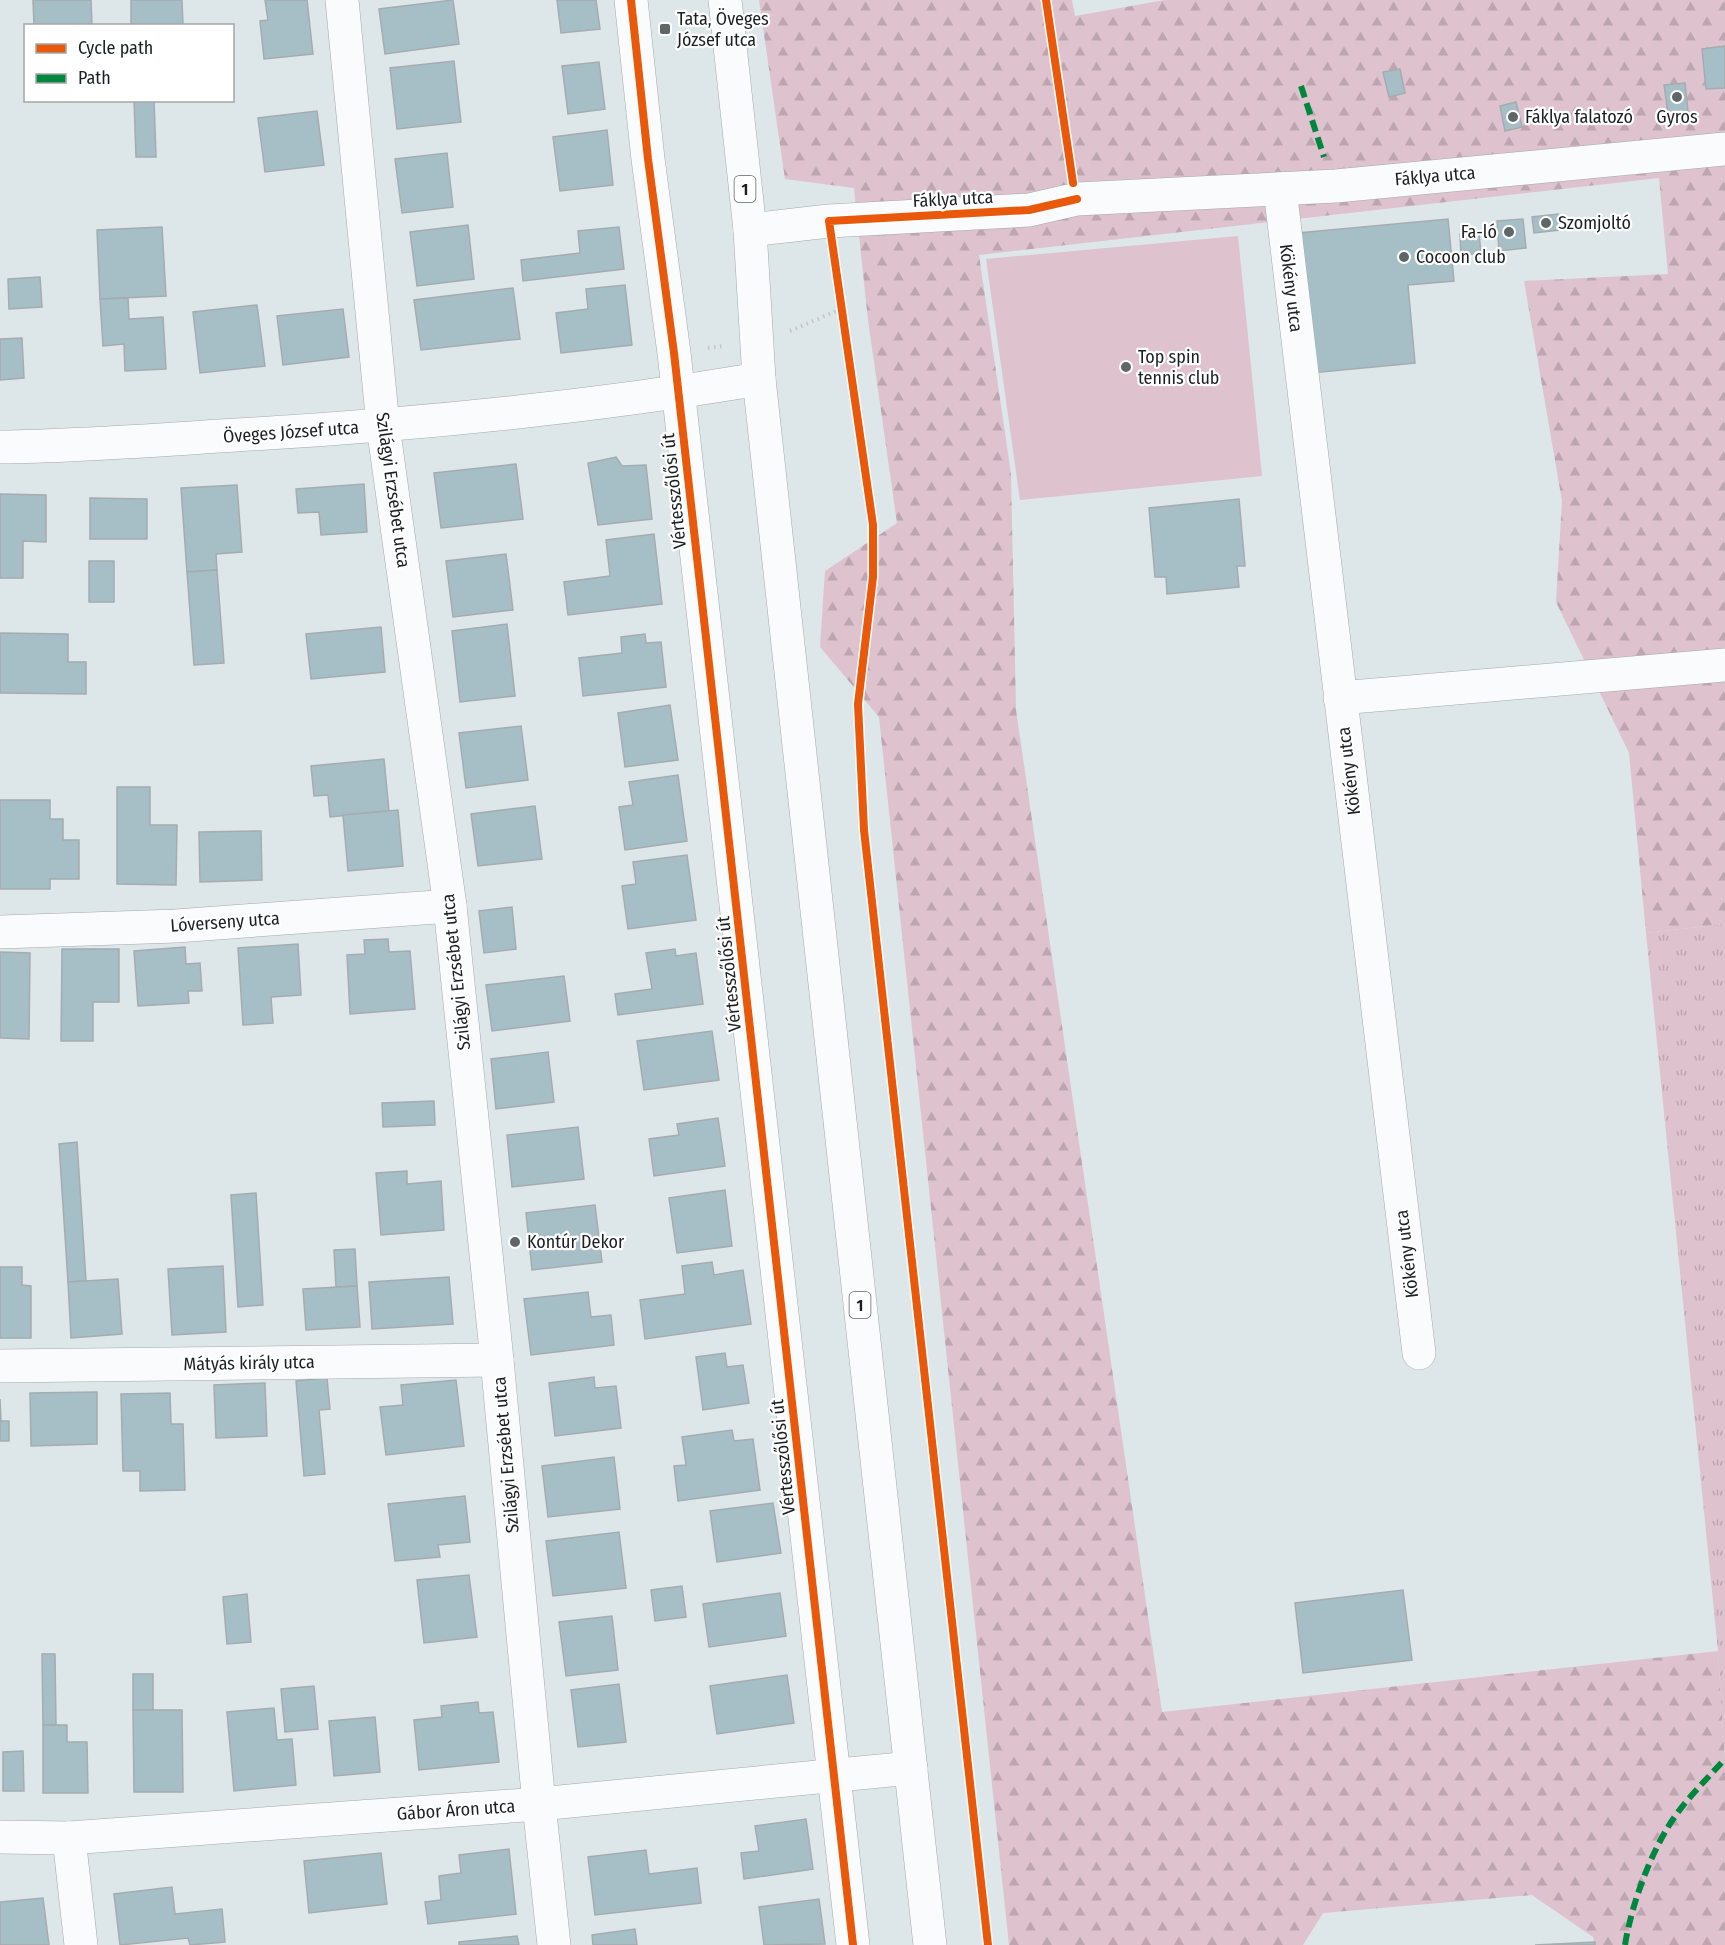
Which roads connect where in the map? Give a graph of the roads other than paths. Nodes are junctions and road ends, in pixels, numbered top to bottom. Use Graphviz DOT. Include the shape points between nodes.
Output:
graph roads {
  1 [pos="342,0"];
  2 [pos="630,0"];
  3 [pos="725,0"];
  4 [pos="1725,148"];
  5 [pos="1280,189"];
  6 [pos="750,230"];
  7 [pos="759,379"];
  8 [pos="678,393"];
  9 [pos="383,426"];
  10 [pos="0,447"];
  11 [pos="1725,665"];
  12 [pos="1340,698"];
  13 [pos="450,906"];
  14 [pos="0,932"];
  15 [pos="1419,1353"];
  16 [pos="497,1360"];
  17 [pos="0,1366"];
  18 [pos="910,1768"];
  19 [pos="834,1775"];
  20 [pos="539,1804"];
  21 [pos="0,1837"];
  22 [pos="69,1838"];
  23 [pos="81,1945"];
  24 [pos="555,1945"];
  25 [pos="853,1945"];
  26 [pos="930,1945"];
  1 -- 9 [label="street, Szilágyi Erzsébet utca"];
  2 -- 8 [label="street, Vértesszőlősi út"];
  3 -- 6 [label="street, 1"];
  4 -- 5 [label="street, Fáklya utca"];
  5 -- 6 [label="street, Fáklya utca" via="1077,199 1029,210 829,221"];
  5 -- 12 [label="street, Kökény utca"];
  6 -- 7 [label="street, 1"];
  7 -- 8 [label="street, Öveges József utca"];
  7 -- 18 [label="street, 1"];
  8 -- 9 [label="street, Öveges József utca"];
  8 -- 19 [label="street, Vértesszőlősi út"];
  9 -- 10 [label="street, Öveges József utca" via="59,447"];
  9 -- 13 [label="street, Szilágyi Erzsébet utca"];
  11 -- 12 [label="street"];
  12 -- 15 [label="street, Kökény utca"];
  13 -- 14 [label="street, Lóverseny utca" via="176,926"];
  13 -- 16 [label="street, Szilágyi Erzsébet utca"];
  16 -- 17 [label="street, Mátyás király utca"];
  16 -- 20 [label="street, Szilágyi Erzsébet utca"];
  18 -- 19 [label="street, Gábor Áron utca"];
  18 -- 26 [label="street, 1"];
  19 -- 20 [label="street, Gábor Áron utca"];
  19 -- 25 [label="street, Vértesszőlősi út"];
  20 -- 22 [label="street, Gábor Áron utca"];
  20 -- 24 [label="street, Szilágyi Erzsébet utca"];
  21 -- 22 [label="street, Gábor Áron utca"];
  22 -- 23 [label="street"];
}
